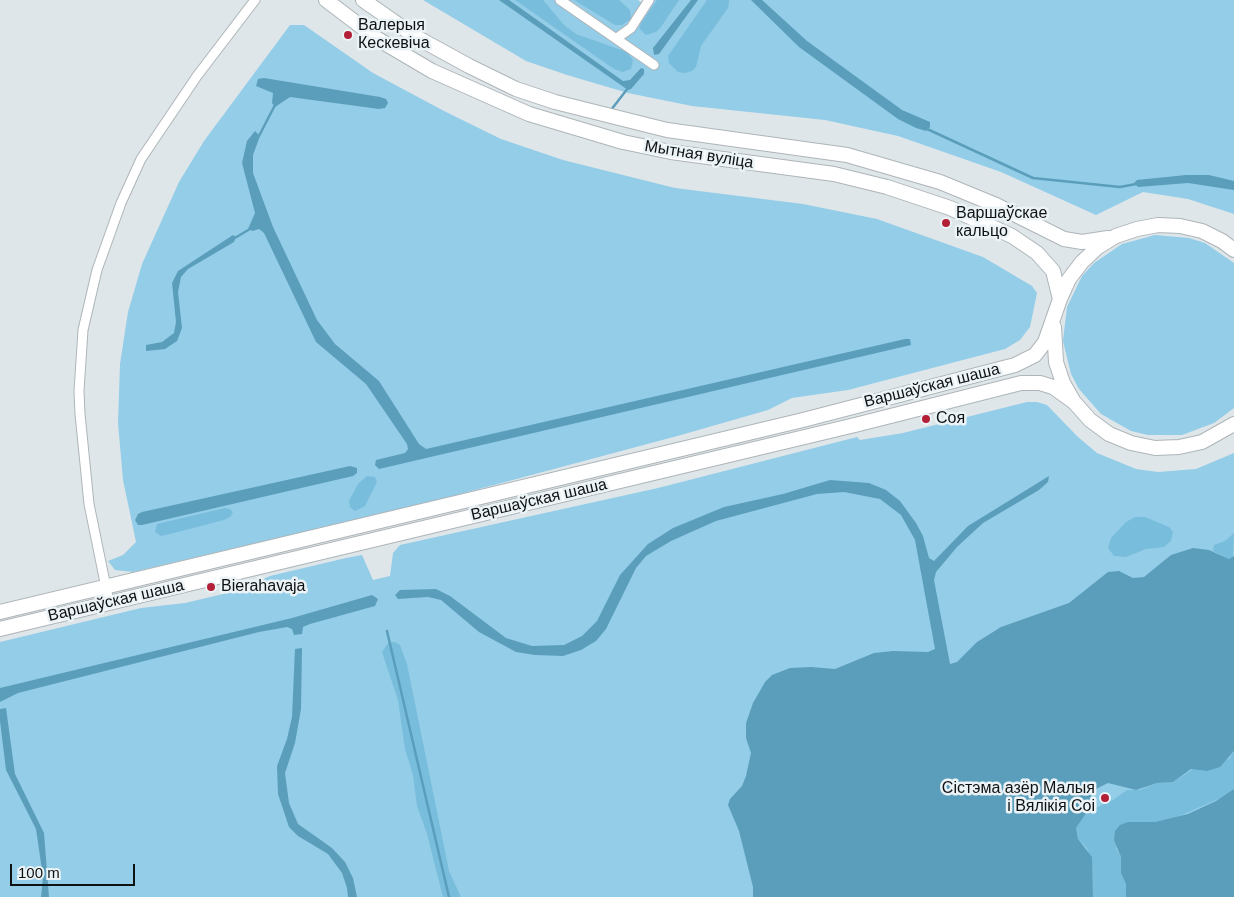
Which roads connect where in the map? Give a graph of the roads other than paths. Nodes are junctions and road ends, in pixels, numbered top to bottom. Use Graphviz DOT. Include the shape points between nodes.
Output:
graph roads {
  1 [pos="255,0"];
  2 [pos="326,0"];
  3 [pos="363,0"];
  4 [pos="560,0"];
  5 [pos="649,0"];
  6 [pos="617,38"];
  7 [pos="654,65"];
  8 [pos="1116,236"];
  9 [pos="1234,250"];
  10 [pos="1060,299"];
  11 [pos="1054,320"];
  12 [pos="1074,402"];
  13 [pos="1231,428"];
  14 [pos="106,587"];
  15 [pos="109,602"];
  16 [pos="0,612"];
  17 [pos="0,629"];
  1 -- 14 [label="street" via="197,76 141,159 113,221 97,270 83,330 79,396 89,504"];
  2 -- 10 [label="highway, Мытная вуліца" via="376,38 432,71 529,114 623,142 671,152 834,174 950,208 1012,236 1037,253 1053,271"];
  3 -- 8 [label="highway, Мытная вуліца" via="416,38 516,89 555,102 667,130 847,155 940,182 1064,239 1082,242"];
  4 -- 6 [label="street"];
  5 -- 6 [label="street" via="630,28"];
  6 -- 7 [label="street"];
  8 -- 9 [label="highway, Варшаўская шаша" via="1158,225 1180,226 1202,231"];
  8 -- 10 [label="highway, Варшаўская шаша" via="1082,262"];
  10 -- 11 [label="highway, Варшаўская шаша"];
  11 -- 12 [label="highway, Варшаўская шаша" via="1056,362"];
  11 -- 14 [label="highway, Варшаўская шаша" via="1045,342 1035,355 1015,365 794,422"];
  12 -- 13 [label="highway, Варшаўская шаша" via="1109,434 1155,448 1202,442"];
  12 -- 15 [label="highway, Варшаўская шаша" via="1053,387 1021,382 855,425"];
  14 -- 15 [label="street"];
  14 -- 16 [label="highway, Варшаўская шаша"];
  15 -- 17 [label="highway, Варшаўская шаша"];
}
